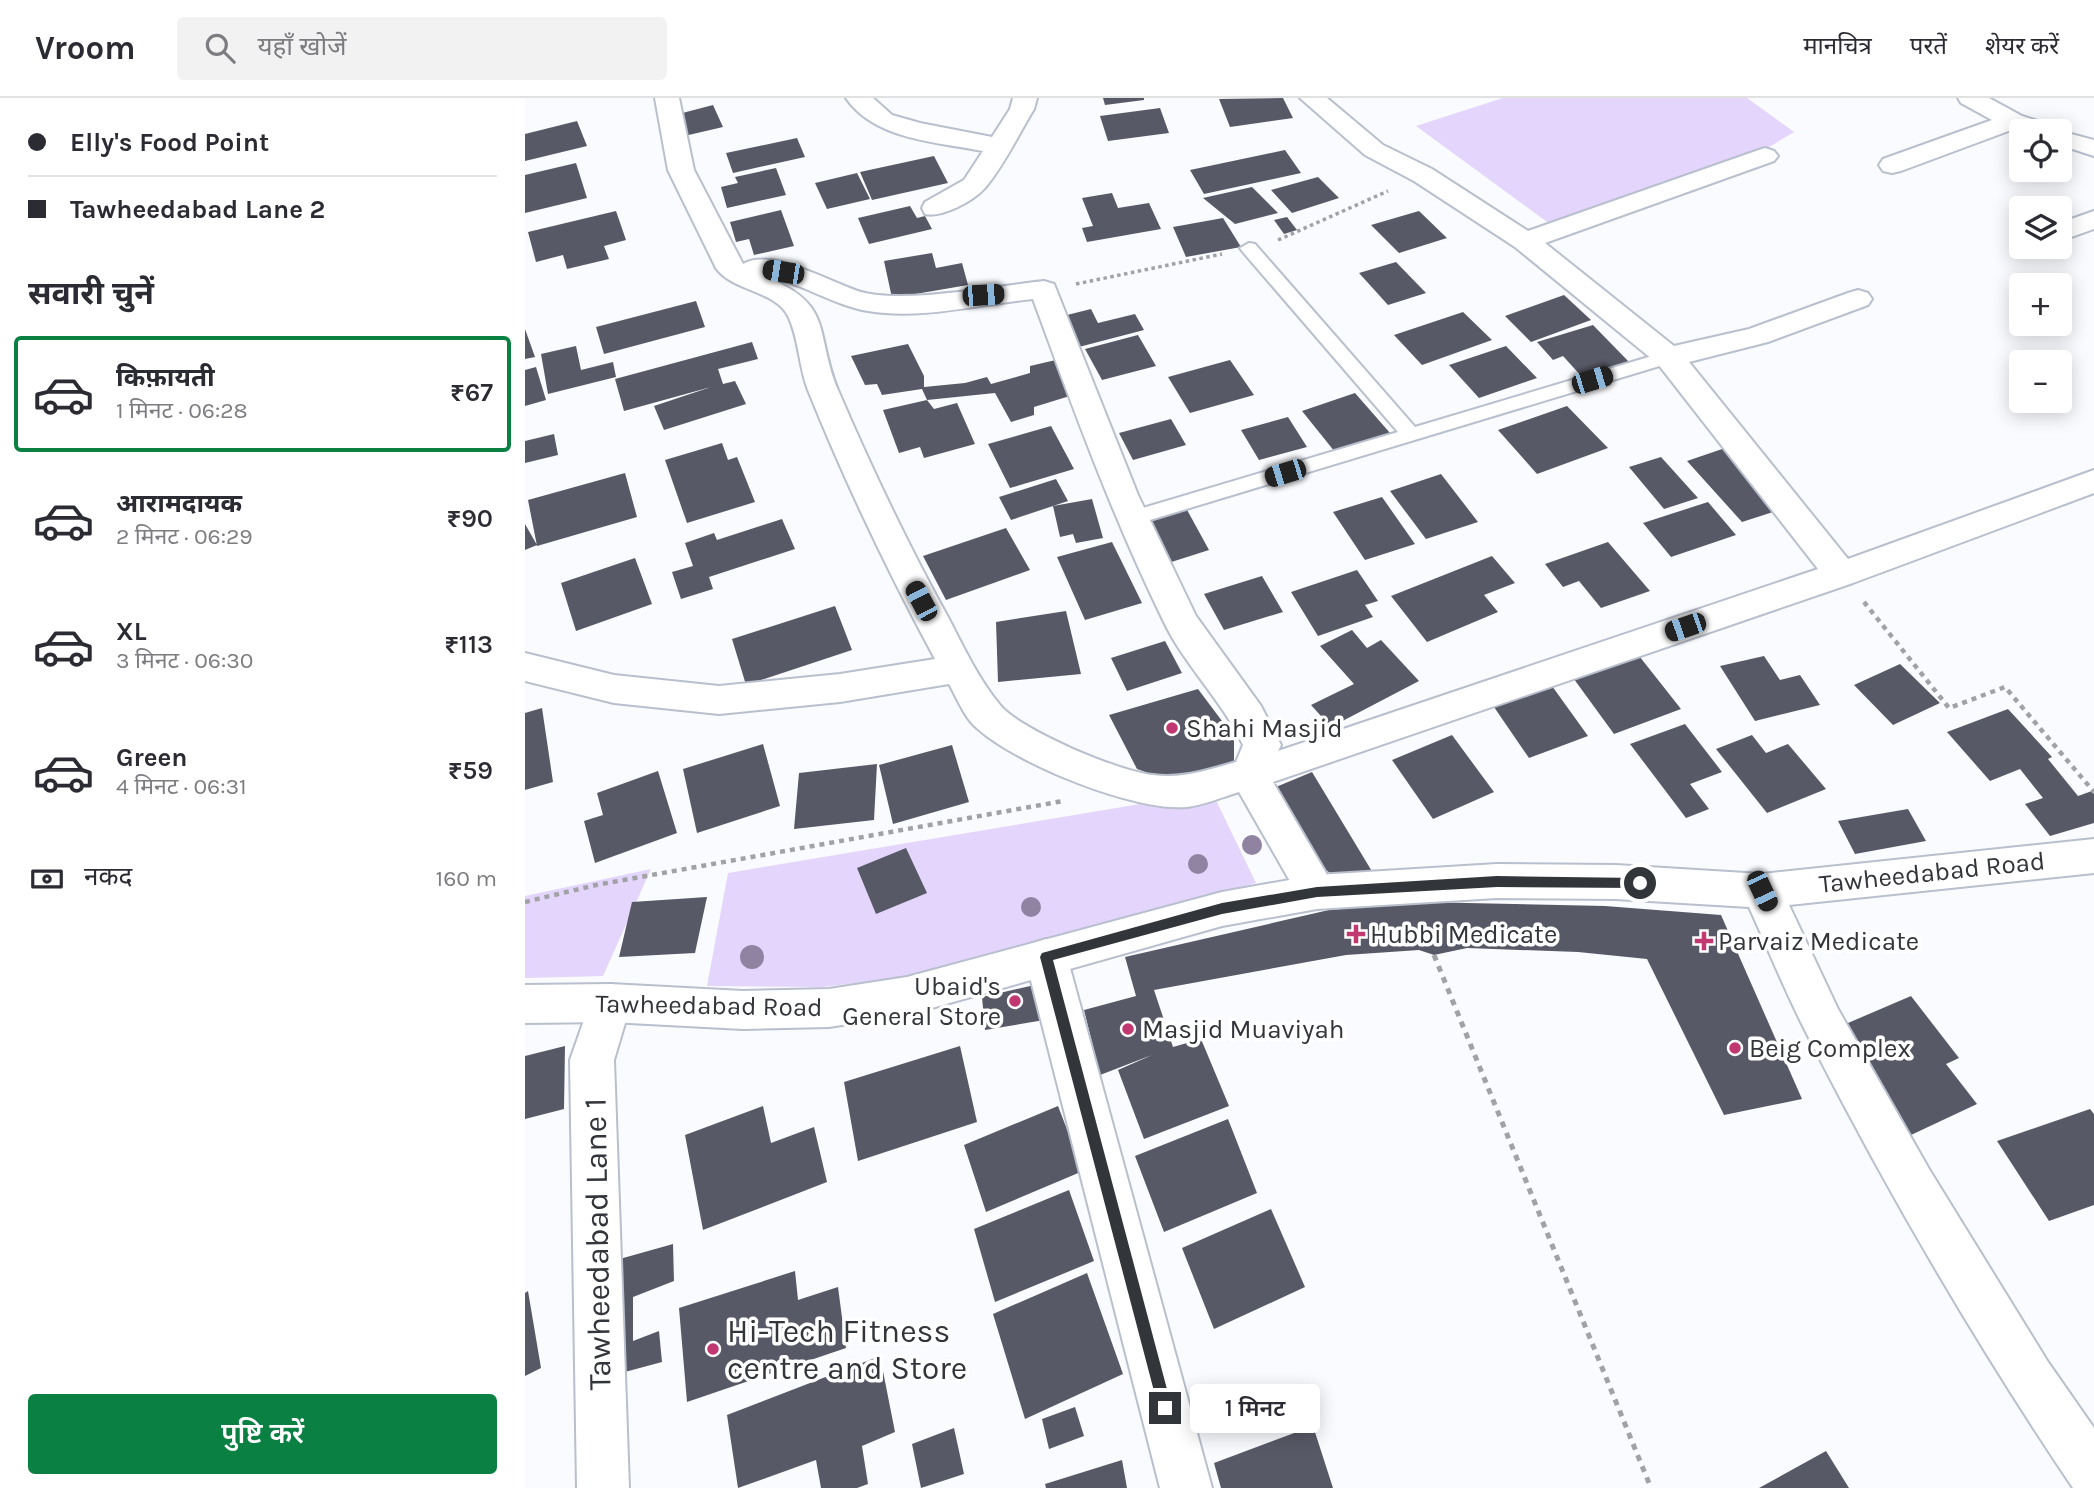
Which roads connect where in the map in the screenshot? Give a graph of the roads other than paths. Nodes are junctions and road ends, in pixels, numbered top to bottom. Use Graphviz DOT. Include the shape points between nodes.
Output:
graph roads {
  1 [pos="667,98"];
  2 [pos="858,98"];
  3 [pos="1025,98"];
  4 [pos="1312,98"];
  5 [pos="1970,98"];
  6 [pos="2009,119"];
  7 [pos="2009,122"];
  8 [pos="2072,141"];
  9 [pos="999,146"];
  10 [pos="2094,148"];
  11 [pos="1765,156"];
  12 [pos="1892,165"];
  13 [pos="935,208"];
  14 [pos="2094,219"];
  15 [pos="2072,228"];
  16 [pos="1525,241"];
  17 [pos="1249,248"];
  18 [pos="730,268"];
  19 [pos="1858,299"];
  20 [pos="1669,357"];
  21 [pos="1411,435"];
  22 [pos="2094,481"];
  23 [pos="1133,518"];
  24 [pos="1841,574"];
  25 [pos="525,667"];
  26 [pos="958,669"];
  27 [pos="1249,775"];
  28 [pos="2094,856"];
  29 [pos="1762,891"];
  30 [pos="1317,892"];
  31 [pos="1046,957"];
  32 [pos="610,1003"];
  33 [pos="525,1004"];
  34 [pos="2094,1473"];
  35 [pos="603,1488"];
  36 [pos="1186,1488"];
  1 -- 18 [label="street" via="681,170"];
  2 -- 9 [label="street" via="883,120"];
  3 -- 9 [label="street"];
  4 -- 16 [label="street" via="1374,150 1423,175"];
  5 -- 6 [label="street"];
  7 -- 12 [label="street"];
  8 -- 10 [label="street"];
  9 -- 13 [label="street" via="974,185"];
  11 -- 16 [label="street"];
  14 -- 15 [label="street"];
  16 -- 20 [label="street"];
  17 -- 21 [label="lane"];
  18 -- 23 [label="street" via="783,272 870,302 910,304 1044,290"];
  18 -- 26 [label="street" via="782,294 802,313 822,387 909,578"];
  19 -- 20 [label="street" via="1758,336"];
  20 -- 21 [label="lane"];
  20 -- 24 [label="street"];
  21 -- 23 [label="lane"];
  22 -- 24 [label="street"];
  23 -- 27 [label="street" via="1181,622 1248,716 1262,745"];
  24 -- 27 [label="street"];
  25 -- 26 [label="street" via="614,690 719,700 840,688"];
  26 -- 27 [label="street" via="988,717 1019,741 1102,775 1151,791 1188,791"];
  27 -- 30 [label="street"];
  28 -- 29 [label="street, Tawheedabad Road"];
  29 -- 30 [label="street, Tawheedabad Road" via="1497,881"];
  29 -- 34 [label="street" via="1823,1023 1913,1185 2030,1380"];
  30 -- 31 [label="street, Tawheedabad Road" via="1222,909"];
  31 -- 32 [label="street, Tawheedabad Road" via="907,996 829,1008 743,1010"];
  31 -- 36 [label="street"];
  32 -- 33 [label="street, Tawheedabad Road"];
  32 -- 35 [label="street, Tawheedabad Lane 1" via="592,1060"];
}
